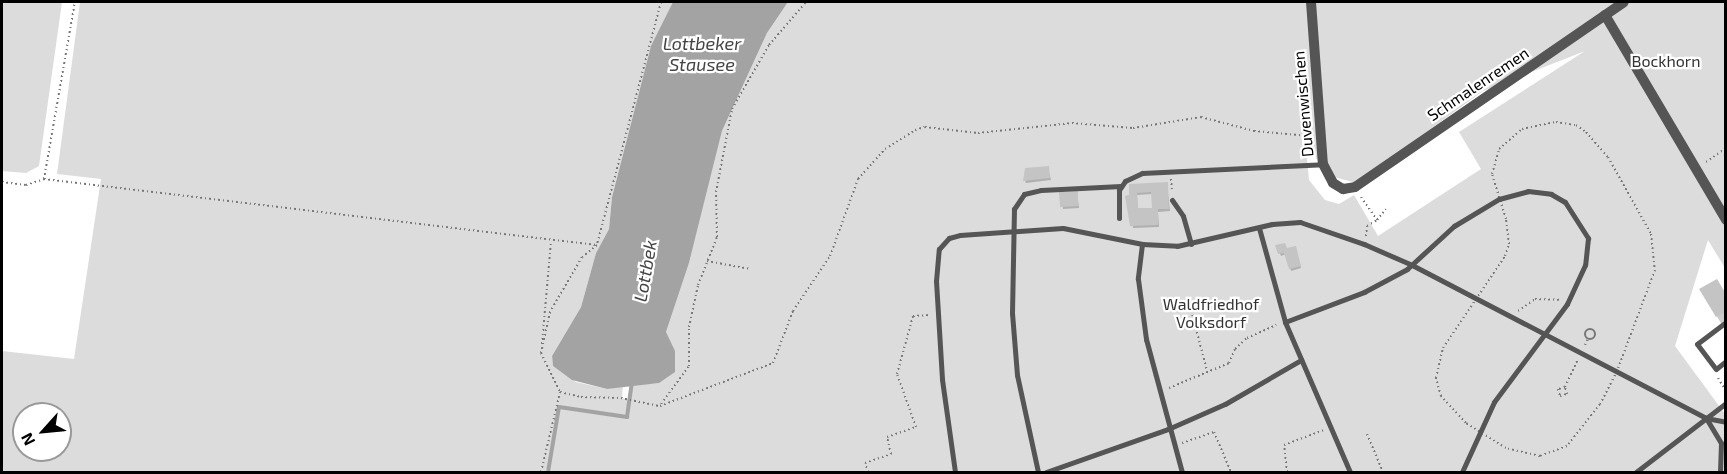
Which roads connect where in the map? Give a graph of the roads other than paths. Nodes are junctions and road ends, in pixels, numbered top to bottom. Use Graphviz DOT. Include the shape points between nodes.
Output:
graph roads {
  1 [pos="1311,2"];
  2 [pos="1624,2"];
  3 [pos="1605,15"];
  4 [pos="1323,164"];
  5 [pos="1121,186"];
  6 [pos="1352,188"];
  7 [pos="1172,200"];
  8 [pos="1119,218"];
  9 [pos="1725,220"];
  10 [pos="1259,228"];
  11 [pos="1013,230"];
  12 [pos="1143,244"];
  13 [pos="1191,244"];
  14 [pos="1412,265"];
  15 [pos="1285,322"];
  16 [pos="1725,322"];
  17 [pos="1546,334"];
  18 [pos="1300,360"];
  19 [pos="1725,361"];
  20 [pos="1725,403"];
  21 [pos="1706,418"];
  22 [pos="1725,422"];
  23 [pos="1168,429"];
  24 [pos="955,472"];
  25 [pos="1038,472"];
  26 [pos="1046,472"];
  27 [pos="1182,472"];
  28 [pos="1350,472"];
  29 [pos="1462,472"];
  30 [pos="1636,472"];
  31 [pos="1720,472"];
  1 -- 4 [label="street, Duvenwischen"];
  2 -- 3 [label="street, Schmalenremen"];
  3 -- 6 [label="street, Schmalenremen"];
  3 -- 9 [label="street"];
  4 -- 5 [label="lane" via="1218,172 1152,171 1132,176"];
  4 -- 6 [label="street, Duvenwischen" via="1332,183"];
  5 -- 8 [label="lane"];
  5 -- 11 [label="lane" via="1041,190 1024,195 1014,209"];
  7 -- 13 [label="lane" via="1183,216"];
  10 -- 13 [label="lane"];
  10 -- 14 [label="lane" via="1300,222"];
  10 -- 15 [label="lane"];
  11 -- 12 [label="lane" via="1063,228"];
  11 -- 24 [label="lane" via="960,235 942,244 937,258 938,314"];
  11 -- 25 [label="lane" via="1012,313 1017,375"];
  12 -- 13 [label="lane"];
  12 -- 23 [label="lane" via="1140,295"];
  14 -- 15 [label="lane" via="1364,292"];
  14 -- 17 [label="lane"];
  14 -- 17 [label="lane" via="1454,226 1498,199 1540,191 1565,202 1576,214 1589,247 1567,304"];
  15 -- 18 [label="lane"];
  16 -- 19 [label="lane" via="1697,344 1716,369"];
  17 -- 21 [label="lane"];
  17 -- 29 [label="lane" via="1510,378 1478,431"];
  18 -- 23 [label="lane" via="1225,404"];
  18 -- 28 [label="lane"];
  20 -- 21 [label="lane"];
  21 -- 22 [label="lane"];
  21 -- 30 [label="lane"];
  21 -- 31 [label="lane" via="1721,443"];
  23 -- 26 [label="lane"];
  23 -- 27 [label="lane"];
}
